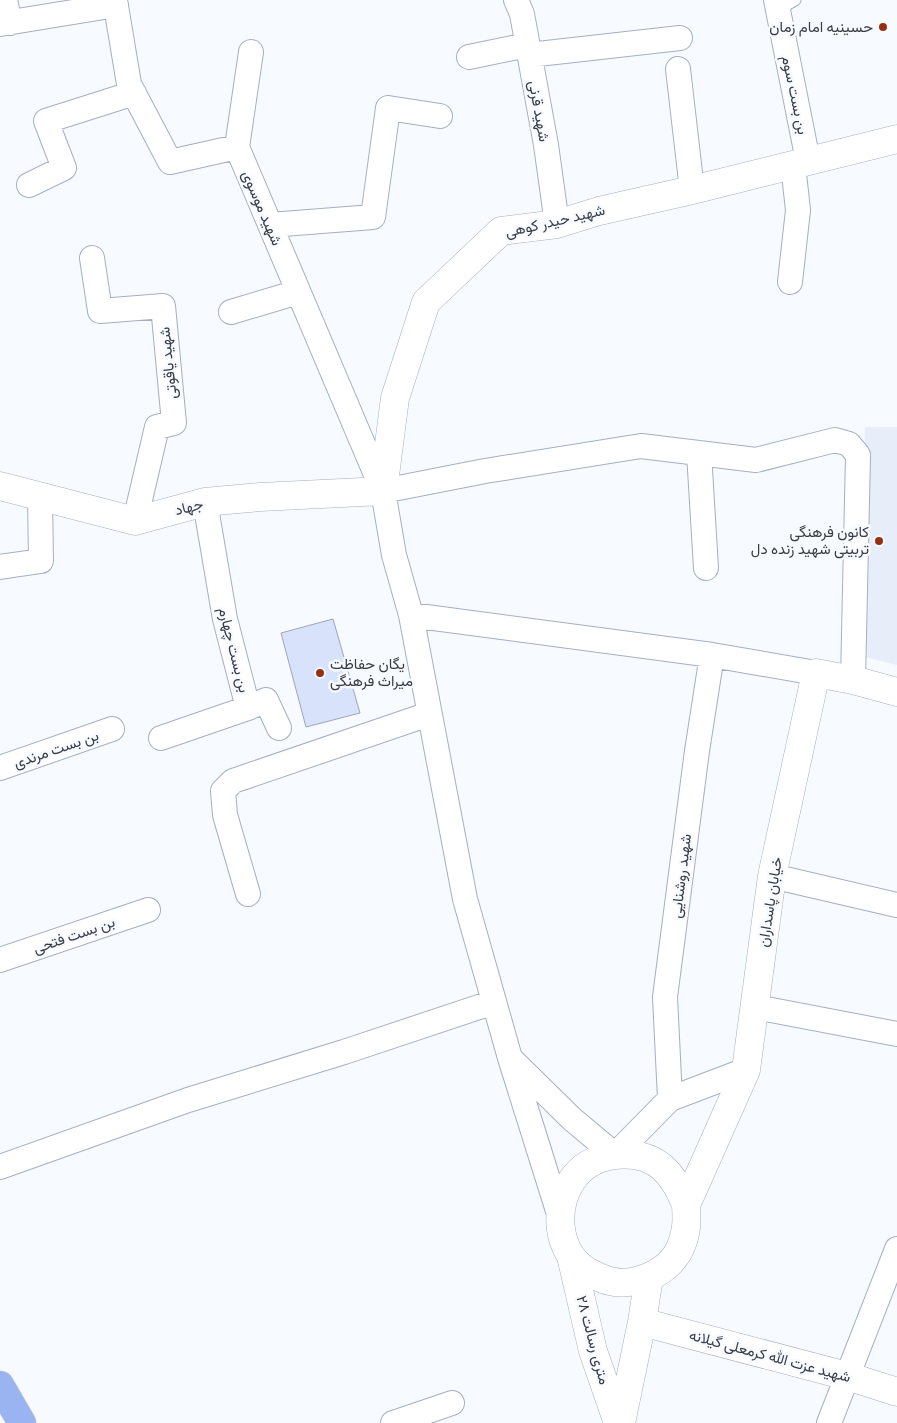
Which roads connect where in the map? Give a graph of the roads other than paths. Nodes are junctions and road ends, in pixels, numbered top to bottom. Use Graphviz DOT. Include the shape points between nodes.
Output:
graph roads {
  1 [pos="5,0"];
  2 [pos="516,0"];
  3 [pos="116,2"];
  4 [pos="783,3"];
  5 [pos="5,24"];
  6 [pos="680,38"];
  7 [pos="528,50"];
  8 [pos="251,52"];
  9 [pos="469,57"];
  10 [pos="678,69"];
  11 [pos="134,93"];
  12 [pos="440,116"];
  13 [pos="897,139"];
  14 [pos="236,147"];
  15 [pos="800,163"];
  16 [pos="29,185"];
  17 [pos="692,190"];
  18 [pos="557,224"];
  19 [pos="270,225"];
  20 [pos="92,258"];
  21 [pos="790,282"];
  22 [pos="298,292"];
  23 [pos="231,312"];
  24 [pos="698,453"];
  25 [pos="0,486"];
  26 [pos="382,491"];
  27 [pos="40,497"];
  28 [pos="204,502"];
  29 [pos="135,522"];
  30 [pos="0,566"];
  31 [pos="706,568"];
  32 [pos="411,615"];
  33 [pos="712,655"];
  34 [pos="816,673"];
  35 [pos="853,680"];
  36 [pos="897,692"];
  37 [pos="248,708"];
  38 [pos="429,714"];
  39 [pos="279,728"];
  40 [pos="112,729"];
  41 [pos="161,738"];
  42 [pos="0,768"];
  43 [pos="772,876"];
  44 [pos="248,894"];
  45 [pos="897,905"];
  46 [pos="148,910"];
  47 [pos="0,960"];
  48 [pos="494,1002"];
  49 [pos="755,1007"];
  50 [pos="897,1034"];
  51 [pos="510,1058"];
  52 [pos="746,1070"];
  53 [pos="670,1098"];
  54 [pos="615,1155"];
  55 [pos="0,1167"];
  56 [pos="686,1205"];
  57 [pos="559,1214"];
  58 [pos="897,1249"];
  59 [pos="571,1256"];
  60 [pos="650,1277"];
  61 [pos="642,1322"];
  62 [pos="847,1376"];
  63 [pos="0,1385"];
  64 [pos="897,1392"];
  65 [pos="452,1403"];
  66 [pos="22,1423"];
  67 [pos="392,1423"];
  68 [pos="618,1423"];
  69 [pos="621,1423"];
  70 [pos="829,1423"];
  1 -- 5 [label="street"];
  2 -- 7 [label="street, شهید قرنی" via="522,14"];
  3 -- 5 [label="street"];
  3 -- 11 [label="street" via="129,84"];
  4 -- 15 [label="street, بن بست سوم"];
  6 -- 7 [label="street"];
  7 -- 9 [label="street"];
  7 -- 18 [label="street, شهید قرنی"];
  8 -- 14 [label="street"];
  10 -- 17 [label="street"];
  11 -- 14 [label="street" via="170,162"];
  11 -- 16 [label="street" via="46,121 64,168"];
  12 -- 19 [label="street" via="388,108 373,217"];
  13 -- 15 [label="street, شهید حیدر کوهی"];
  14 -- 19 [label="street, شهید موسوی"];
  15 -- 17 [label="street, شهید حیدر کوهی"];
  15 -- 21 [label="street"];
  17 -- 18 [label="street, شهید حیدر کوهی"];
  18 -- 26 [label="street, شهید حیدر کوهی" via="501,231 426,302 395,398"];
  19 -- 22 [label="street, شهید موسوی"];
  20 -- 29 [label="street, شهید یاقوتی" via="100,311 163,306 174,423 157,427"];
  22 -- 23 [label="street"];
  22 -- 26 [label="street, شهید موسوی"];
  24 -- 26 [label="street" via="641,446"];
  24 -- 31 [label="street"];
  24 -- 35 [label="street" via="756,460 835,440 849,444 858,455"];
  25 -- 27 [label="street"];
  26 -- 28 [label="street, جهاد"];
  26 -- 32 [label="street, شهید موسوی" via="394,555"];
  27 -- 29 [label="street"];
  27 -- 30 [label="street" via="41,561"];
  28 -- 29 [label="street, جهاد"];
  28 -- 37 [label="street, بن بست چهارم" via="225,619"];
  32 -- 33 [label="street"];
  32 -- 38 [label="street, شهید موسوی"];
  33 -- 34 [label="street"];
  33 -- 53 [label="street, شهید روشنایی" via="666,997"];
  34 -- 35 [label="street"];
  34 -- 43 [label="street, خیابان پاسداران"];
  35 -- 36 [label="street"];
  37 -- 39 [label="street" via="266,700"];
  37 -- 41 [label="street, بن بست چهارم"];
  38 -- 44 [label="street" via="233,781 223,792 225,815"];
  38 -- 48 [label="street, شهید موسوی" via="464,899"];
  40 -- 42 [label="street, بن بست مرندی"];
  43 -- 45 [label="street"];
  43 -- 49 [label="street, خیابان پاسداران"];
  46 -- 47 [label="street, بن بست فتحی"];
  48 -- 51 [label="street, شهید موسوی"];
  48 -- 55 [label="street" via="188,1100"];
  49 -- 50 [label="street"];
  49 -- 52 [label="street, خیابان پاسداران"];
  51 -- 54 [label="street" via="572,1119"];
  51 -- 57 [label="street, شهید موسوی"];
  52 -- 53 [label="street"];
  52 -- 56 [label="street, خیابان پاسداران"];
  53 -- 54 [label="street"];
  54 -- 56 [label="street" via="639,1156 661,1166 677,1183"];
  54 -- 57 [label="street" via="594,1161 576,1174 564,1193"];
  56 -- 60 [label="street" via="687,1227 681,1248 668,1265"];
  57 -- 59 [label="street" via="562,1236"];
  58 -- 62 [label="street"];
  59 -- 60 [label="street" via="587,1271 606,1280 628,1282"];
  59 -- 68 [label="street, ۲۸ متری رسالت" via="593,1351"];
  60 -- 61 [label="street, ۲۸ متری رسالت"];
  61 -- 62 [label="street, شهید عزت الله کرمعلی گیلانه"];
  61 -- 69 [label="street, ۲۸ متری رسالت"];
  62 -- 64 [label="street, شهید عزت الله کرمعلی گیلانه"];
  62 -- 70 [label="street"];
  63 -- 66 [label="main road"];
  65 -- 67 [label="street"];
}
